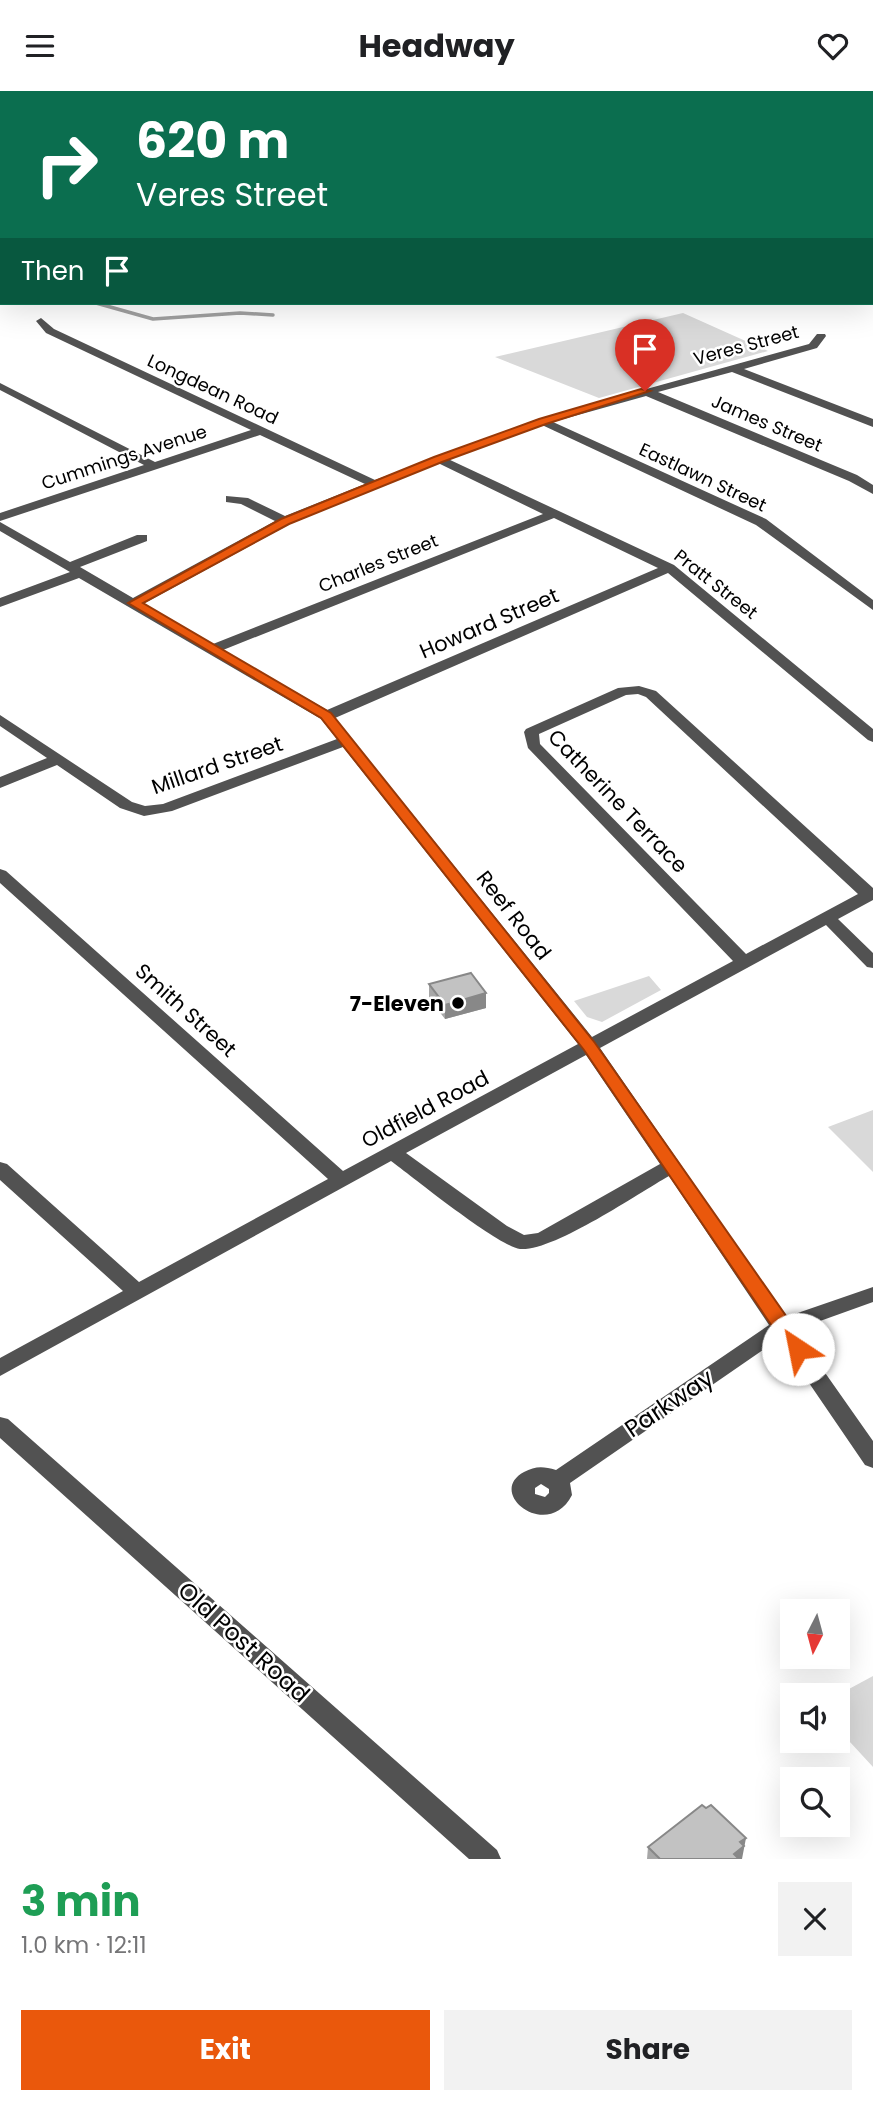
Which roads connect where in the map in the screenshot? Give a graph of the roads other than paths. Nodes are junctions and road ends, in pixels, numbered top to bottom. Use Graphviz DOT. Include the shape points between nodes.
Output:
graph roads {
  1 [pos="41,321"];
  2 [pos="821,337"];
  3 [pos="730,367"];
  4 [pos="0,386"];
  5 [pos="645,391"];
  6 [pos="542,421"];
  7 [pos="872,422"];
  8 [pos="260,431"];
  9 [pos="438,459"];
  10 [pos="152,465"];
  11 [pos="374,484"];
  12 [pos="873,490"];
  13 [pos="230,499"];
  14 [pos="556,513"];
  15 [pos="0,517"];
  16 [pos="285,521"];
  17 [pos="0,526"];
  18 [pos="142,538"];
  19 [pos="669,568"];
  20 [pos="76,570"];
  21 [pos="0,603"];
  22 [pos="134,603"];
  23 [pos="873,606"];
  24 [pos="213,649"];
  25 [pos="326,716"];
  26 [pos="0,719"];
  27 [pos="873,737"];
  28 [pos="346,741"];
  29 [pos="59,758"];
  30 [pos="0,783"];
  31 [pos="0,874"];
  32 [pos="871,894"];
  33 [pos="828,918"];
  34 [pos="743,961"];
  35 [pos="873,963"];
  36 [pos="590,1047"];
  37 [pos="392,1152"];
  38 [pos="672,1166"];
  39 [pos="0,1169"];
  40 [pos="341,1179"];
  41 [pos="137,1292"];
  42 [pos="873,1294"];
  43 [pos="783,1326"];
  44 [pos="0,1368"];
  45 [pos="0,1425"];
  46 [pos="873,1459"];
  47 [pos="556,1481"];
  48 [pos="488,1859"];
  1 -- 8 [label="street, Longdean Road" via="50,331"];
  2 -- 3 [label="street, Veres Street" via="813,346"];
  3 -- 5 [label="street, Veres Street"];
  3 -- 7 [label="street"];
  4 -- 10 [label="street"];
  5 -- 6 [label="street, Veres Street"];
  5 -- 12 [label="street, James Street"];
  6 -- 9 [label="street, Veres Street"];
  6 -- 23 [label="street, Eastlawn Street" via="761,522"];
  8 -- 10 [label="street, Cummings Avenue"];
  8 -- 11 [label="street, Longdean Road"];
  9 -- 11 [label="street, Veres Street"];
  9 -- 14 [label="street, Pratt Street"];
  10 -- 15 [label="street, Cummings Avenue"];
  11 -- 16 [label="street, Veres Street"];
  13 -- 16 [label="street"];
  14 -- 19 [label="street, Pratt Street"];
  14 -- 24 [label="street, Charles Street"];
  16 -- 22 [label="street, Veres Street"];
  17 -- 20 [label="street, Reef Road"];
  18 -- 20 [label="street"];
  19 -- 25 [label="street, Howard Street"];
  19 -- 27 [label="street, Pratt Street"];
  20 -- 21 [label="street"];
  20 -- 22 [label="street, Reef Road"];
  22 -- 24 [label="street, Reef Road"];
  24 -- 25 [label="street, Reef Road"];
  25 -- 28 [label="street, Reef Road"];
  26 -- 29 [label="street, Millard Street"];
  28 -- 29 [label="street, Millard Street" via="149,811 132,808"];
  28 -- 36 [label="street, Reef Road"];
  29 -- 30 [label="street"];
  31 -- 40 [label="street, Smith Street"];
  32 -- 33 [label="street, Oldfield Road"];
  32 -- 34 [label="street, Catherine Terrace" via="651,694 623,691 531,732 533,745"];
  33 -- 34 [label="street, Oldfield Road"];
  33 -- 35 [label="street"];
  34 -- 36 [label="street, Oldfield Road"];
  36 -- 37 [label="street, Oldfield Road"];
  36 -- 38 [label="street, Reef Road"];
  37 -- 38 [label="street" via="499,1231 521,1242 543,1239"];
  37 -- 40 [label="street, Oldfield Road"];
  38 -- 43 [label="street, Reef Road"];
  39 -- 41 [label="street"];
  40 -- 41 [label="street, Oldfield Road"];
  41 -- 44 [label="street, Oldfield Road"];
  42 -- 43 [label="street, Parkway"];
  43 -- 46 [label="street, Reef Road"];
  43 -- 47 [label="street, Parkway"];
  45 -- 48 [label="street, Old Post Road"];
}
